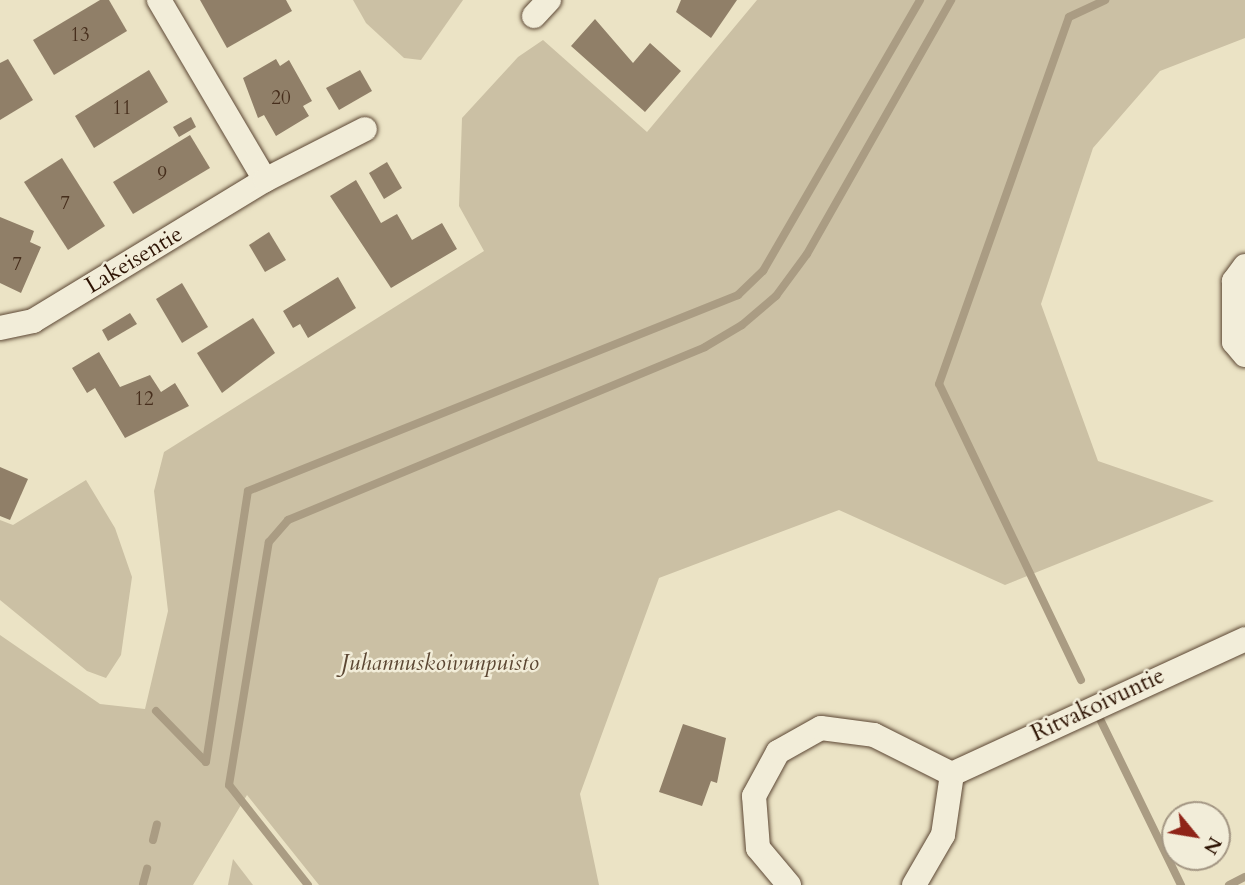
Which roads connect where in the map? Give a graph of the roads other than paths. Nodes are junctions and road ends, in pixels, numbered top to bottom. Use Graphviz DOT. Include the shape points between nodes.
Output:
graph roads {
  1 [pos="159,0"];
  2 [pos="365,129"];
  3 [pos="265,180"];
  4 [pos="1245,266"];
  5 [pos="0,328"];
  6 [pos="1245,355"];
  7 [pos="1245,639"];
  8 [pos="952,774"];
  9 [pos="789,885"];
  10 [pos="914,885"];
  1 -- 3 [label="street"];
  2 -- 3 [label="street, Lakeisentie"];
  3 -- 5 [label="street, Lakeisentie" via="33,321"];
  4 -- 6 [label="street" via="1234,281 1234,330"];
  7 -- 8 [label="street, Ritvakoivuntie"];
  8 -- 9 [label="street" via="874,736 821,728 778,752 754,796 758,848"];
  8 -- 10 [label="street" via="943,835"];
}
